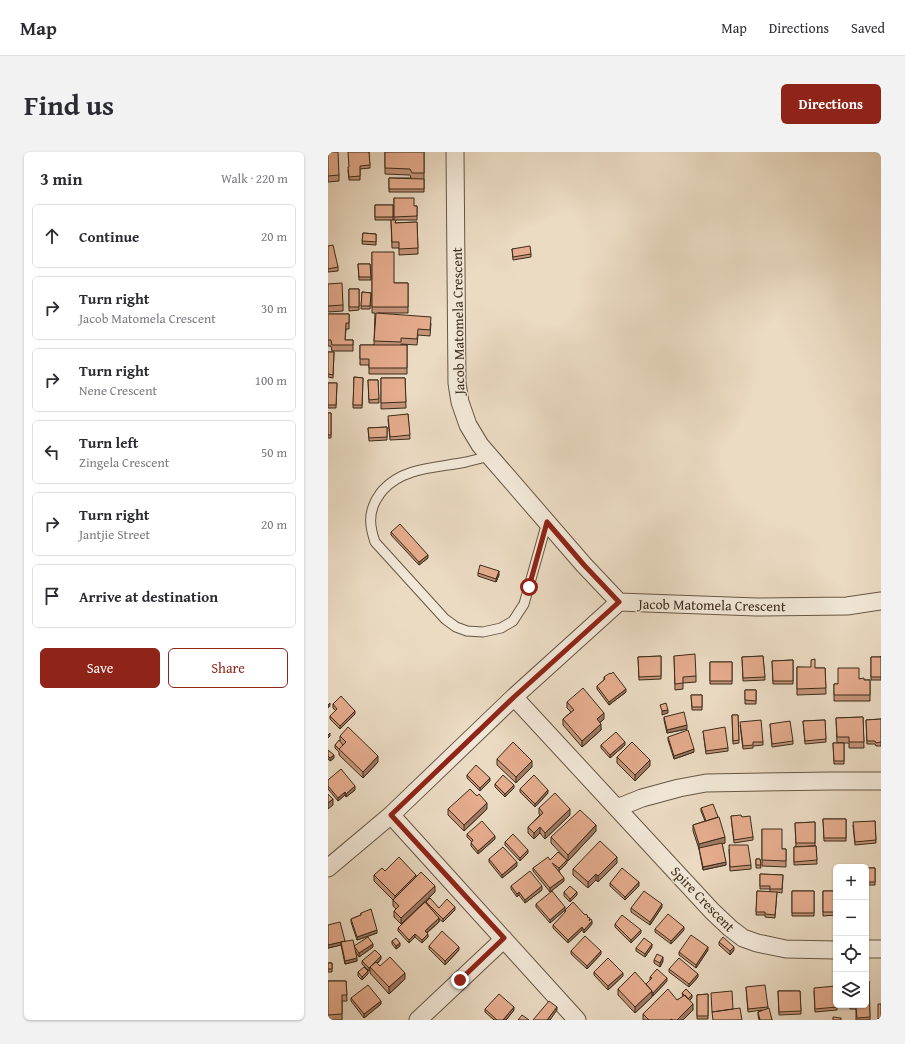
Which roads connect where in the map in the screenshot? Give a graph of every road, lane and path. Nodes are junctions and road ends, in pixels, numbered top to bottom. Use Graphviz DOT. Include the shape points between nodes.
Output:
graph roads {
  1 [pos="456,152"];
  2 [pos="490,456"];
  3 [pos="547,522"];
  4 [pos="881,601"];
  5 [pos="619,602"];
  6 [pos="514,697"];
  7 [pos="881,781"];
  8 [pos="617,808"];
  9 [pos="391,815"];
  10 [pos="328,868"];
  11 [pos="504,938"];
  12 [pos="881,949"];
  13 [pos="833,950"];
  14 [pos="869,950"];
  15 [pos="418,1020"];
  16 [pos="577,1020"];
  1 -- 2 [label="street, Jacob Matomela Crescent" via="457,383 468,425"];
  2 -- 3 [label="street, Jacob Matomela Crescent"];
  2 -- 3 [label="lane" via="429,468 392,481 382,491 370,519 371,531 376,542 445,619 456,627 483,632 501,628 513,621 524,604"];
  3 -- 5 [label="street, Jacob Matomela Crescent"];
  4 -- 5 [label="street, Jacob Matomela Crescent" via="847,606 756,607"];
  5 -- 6 [label="street"];
  6 -- 8 [label="street, Spire Crescent"];
  6 -- 9 [label="street"];
  7 -- 8 [label="street" via="706,783 642,798"];
  8 -- 13 [label="street, Spire Crescent" via="712,911 743,938 757,944 786,949"];
  9 -- 10 [label="street"];
  9 -- 11 [label="street"];
  11 -- 15 [label="street"];
  11 -- 16 [label="street"];
  12 -- 14 [label="street"];
}
